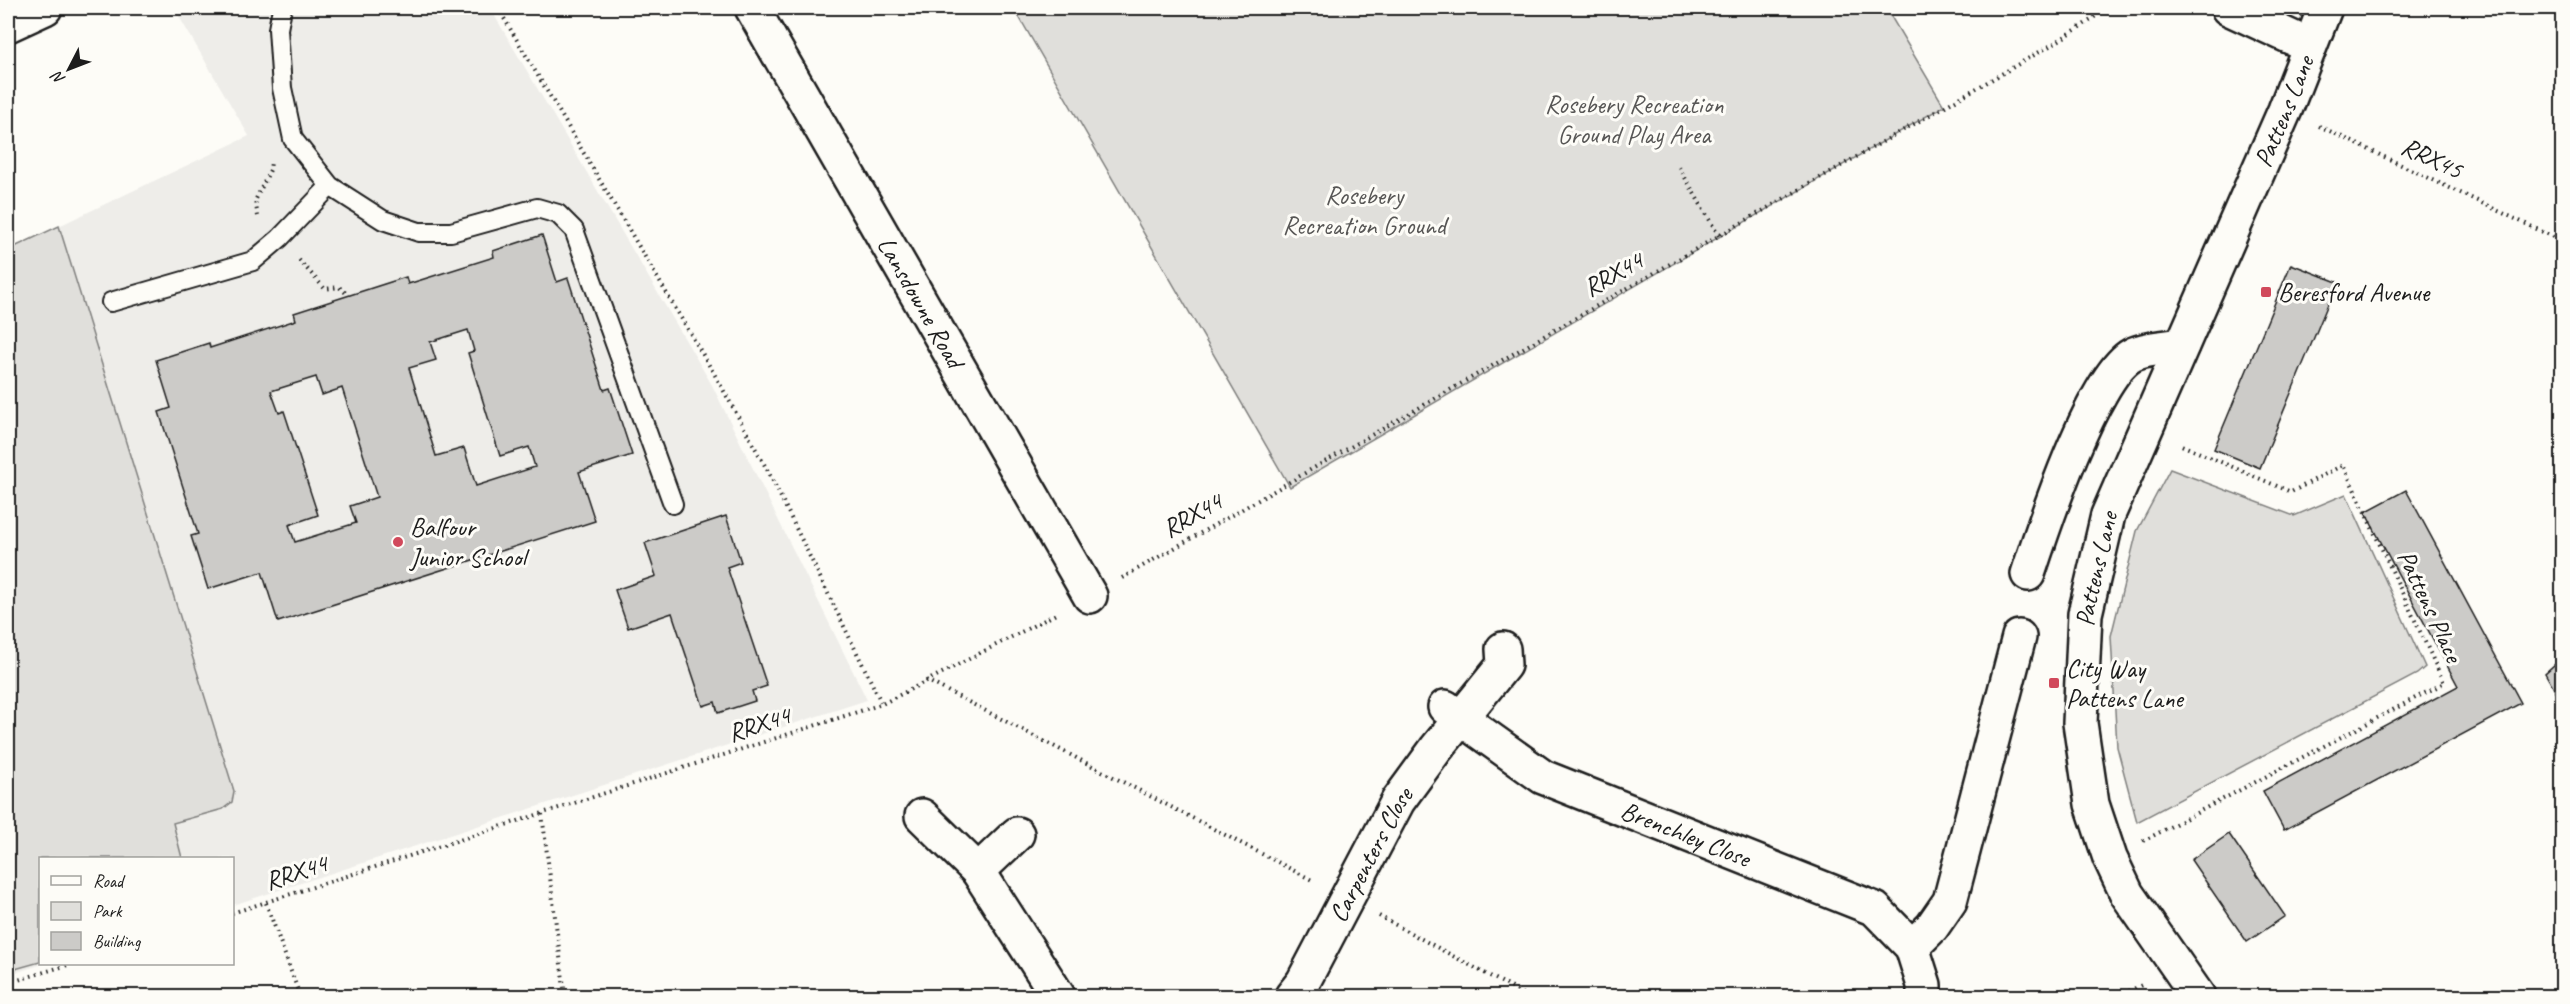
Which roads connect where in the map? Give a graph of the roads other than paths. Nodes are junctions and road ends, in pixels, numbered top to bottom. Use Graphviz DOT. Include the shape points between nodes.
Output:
graph roads {
  1 [pos="45,8"];
  2 [pos="282,8"];
  3 [pos="752,8"];
  4 [pos="2228,8"];
  5 [pos="2325,8"];
  6 [pos="8,25"];
  7 [pos="2308,45"];
  8 [pos="330,186"];
  9 [pos="111,302"];
  10 [pos="2182,345"];
  11 [pos="672,504"];
  12 [pos="2028,574"];
  13 [pos="1090,596"];
  14 [pos="2019,638"];
  15 [pos="1503,650"];
  16 [pos="1452,713"];
  17 [pos="922,816"];
  18 [pos="1017,834"];
  19 [pos="978,871"];
  20 [pos="1912,947"];
  21 [pos="1058,996"];
  22 [pos="1292,996"];
  23 [pos="1924,996"];
  24 [pos="2198,996"];
  1 -- 6 [label="street"];
  2 -- 8 [label="lane" via="278,29 282,88 293,139"];
  3 -- 13 [label="street, Lansdowne Road"];
  4 -- 7 [label="street"];
  5 -- 7 [label="street, Pattens Lane"];
  7 -- 10 [label="street, Pattens Lane" via="2285,110"];
  8 -- 9 [label="lane" via="253,261"];
  8 -- 11 [label="lane" via="383,220 419,231 451,232 537,208 558,214 574,230"];
  10 -- 12 [label="street" via="2133,354 2110,375 2053,500"];
  10 -- 24 [label="street, Pattens Lane" via="2108,515 2085,614 2081,733 2092,804 2110,858 2127,894"];
  14 -- 20 [label="street" via="1950,901"];
  15 -- 16 [label="street" via="1504,665"];
  16 -- 20 [label="street, Brenchley Close" via="1543,777 1875,909"];
  16 -- 22 [label="street, Carpenters Close" via="1398,801"];
  17 -- 19 [label="street"];
  18 -- 19 [label="street"];
  19 -- 21 [label="street"];
  20 -- 23 [label="street"];
}
